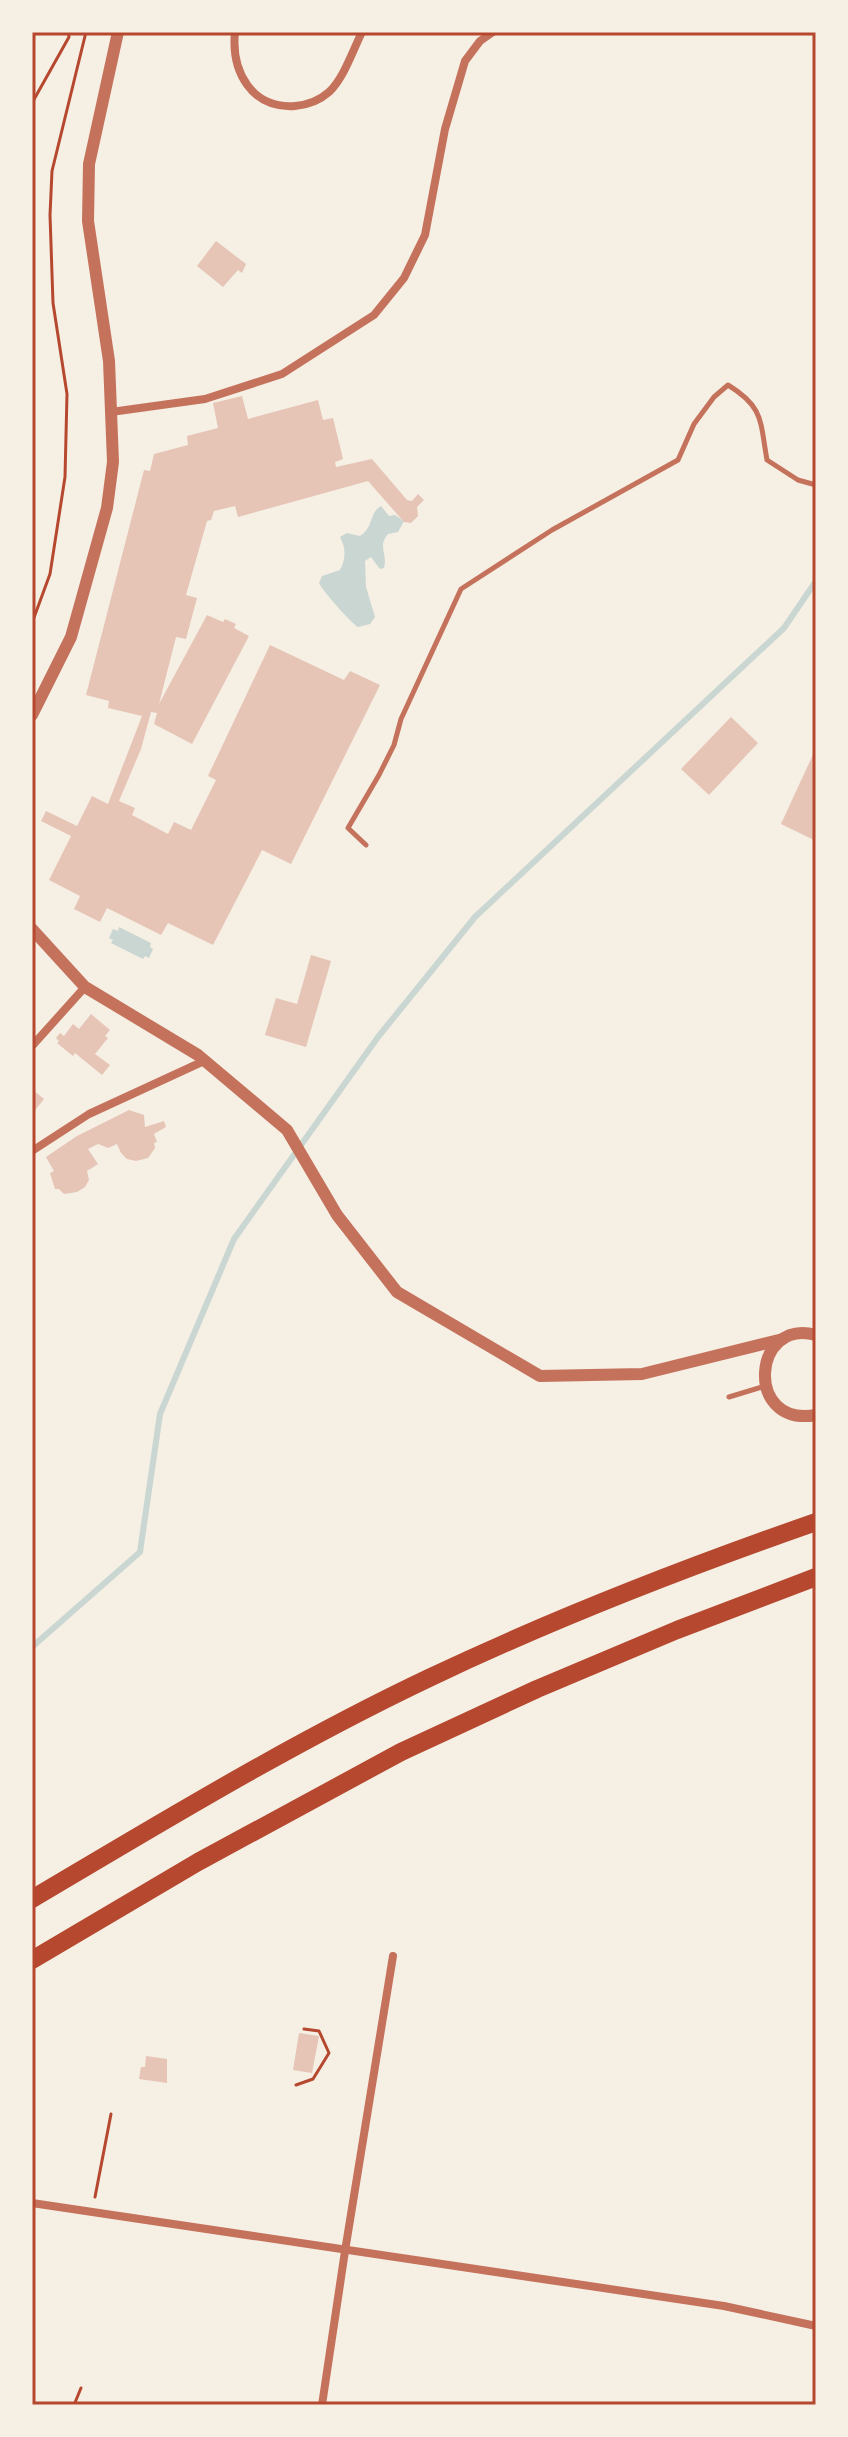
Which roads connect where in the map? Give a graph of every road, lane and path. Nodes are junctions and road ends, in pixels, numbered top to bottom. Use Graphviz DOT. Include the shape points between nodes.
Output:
graph roads {
  1 [pos="68,32"];
  2 [pos="86,32"];
  3 [pos="118,32"];
  4 [pos="235,32"];
  5 [pos="362,32"];
  6 [pos="493,32"];
  7 [pos="32,103"];
  8 [pos="111,412"];
  9 [pos="816,485"];
  10 [pos="32,623"];
  11 [pos="32,715"];
  12 [pos="366,845"];
  13 [pos="32,929"];
  14 [pos="85,987"];
  15 [pos="32,1046"];
  16 [pos="204,1061"];
  17 [pos="32,1151"];
  18 [pos="816,1335"];
  19 [pos="783,1339"];
  20 [pos="765,1386"];
  21 [pos="729,1397"];
  22 [pos="816,1415"];
  23 [pos="816,1522"];
  24 [pos="816,1577"];
  25 [pos="32,1899"];
  26 [pos="393,1956"];
  27 [pos="32,1960"];
  28 [pos="304,2029"];
  29 [pos="296,2085"];
  30 [pos="111,2114"];
  31 [pos="32,2203"];
  32 [pos="92,2213"];
  33 [pos="345,2251"];
  34 [pos="816,2326"];
  35 [pos="81,2388"];
  36 [pos="74,2405"];
  37 [pos="322,2405"];
  1 -- 7 [label="path"];
  2 -- 10 [label="path" via="52,171 53,303 67,394 65,477 50,574"];
  3 -- 8 [label="street" via="89,164 88,221 109,361"];
  4 -- 5 [label="street" via="239,74 255,96 280,107 306,105 330,91"];
  6 -- 8 [label="street" via="465,61 445,129 425,235 404,278 374,315 282,374 205,399"];
  8 -- 11 [label="street" via="113,462 107,508 71,637"];
  9 -- 12 [label="lane" via="767,460 758,411 728,385 694,424 678,460 552,530 461,589 394,745 348,828"];
  13 -- 14 [label="street"];
  14 -- 15 [label="street"];
  14 -- 16 [label="street"];
  16 -- 17 [label="street" via="89,1114"];
  16 -- 19 [label="street" via="287,1130 337,1215 397,1292 540,1376 642,1374"];
  18 -- 19 [label="street"];
  19 -- 20 [label="street" via="766,1360"];
  20 -- 21 [label="lane"];
  20 -- 22 [label="street" via="781,1409"];
  23 -- 25 [label="highway" via="680,1569 427,1679 217,1789"];
  24 -- 27 [label="highway" via="537,1689 401,1752"];
  26 -- 33 [label="street"];
  28 -- 29 [label="path" via="319,2031 329,2053 313,2079"];
  30 -- 32 [label="path"];
  31 -- 32 [label="street"];
  32 -- 33 [label="street"];
  33 -- 34 [label="street" via="724,2306"];
  33 -- 37 [label="street"];
  35 -- 36 [label="path"];
}
